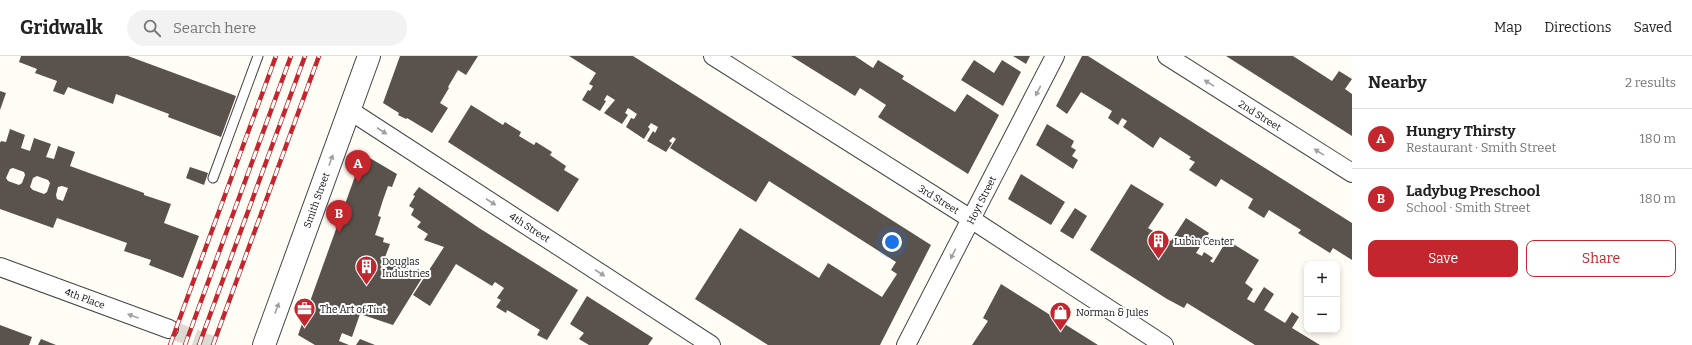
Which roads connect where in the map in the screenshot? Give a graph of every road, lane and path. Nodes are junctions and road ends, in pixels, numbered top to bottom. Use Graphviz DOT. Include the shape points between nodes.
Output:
graph roads {
  1 [pos="258,56"];
  2 [pos="369,56"];
  3 [pos="713,56"];
  4 [pos="1056,56"];
  5 [pos="1167,56"];
  6 [pos="349,110"];
  7 [pos="1352,173"];
  8 [pos="213,178"];
  9 [pos="971,219"];
  10 [pos="0,267"];
  11 [pos="169,329"];
  12 [pos="264,345"];
  13 [pos="711,345"];
  14 [pos="906,345"];
  15 [pos="1164,345"];
  1 -- 8 [label="lane"];
  2 -- 6 [label="street, Smith Street"];
  3 -- 9 [label="street, 3rd Street"];
  4 -- 9 [label="street, Hoyt Street, one-way"];
  7 -- 5 [label="street, 2nd Street, one-way"];
  12 -- 6 [label="street, Smith Street, one-way"];
  6 -- 13 [label="street, 4th Street, one-way"];
  9 -- 14 [label="street, Hoyt Street, one-way"];
  9 -- 15 [label="street, 3rd Street"];
  11 -- 10 [label="street, 4th Place, one-way"];
}
